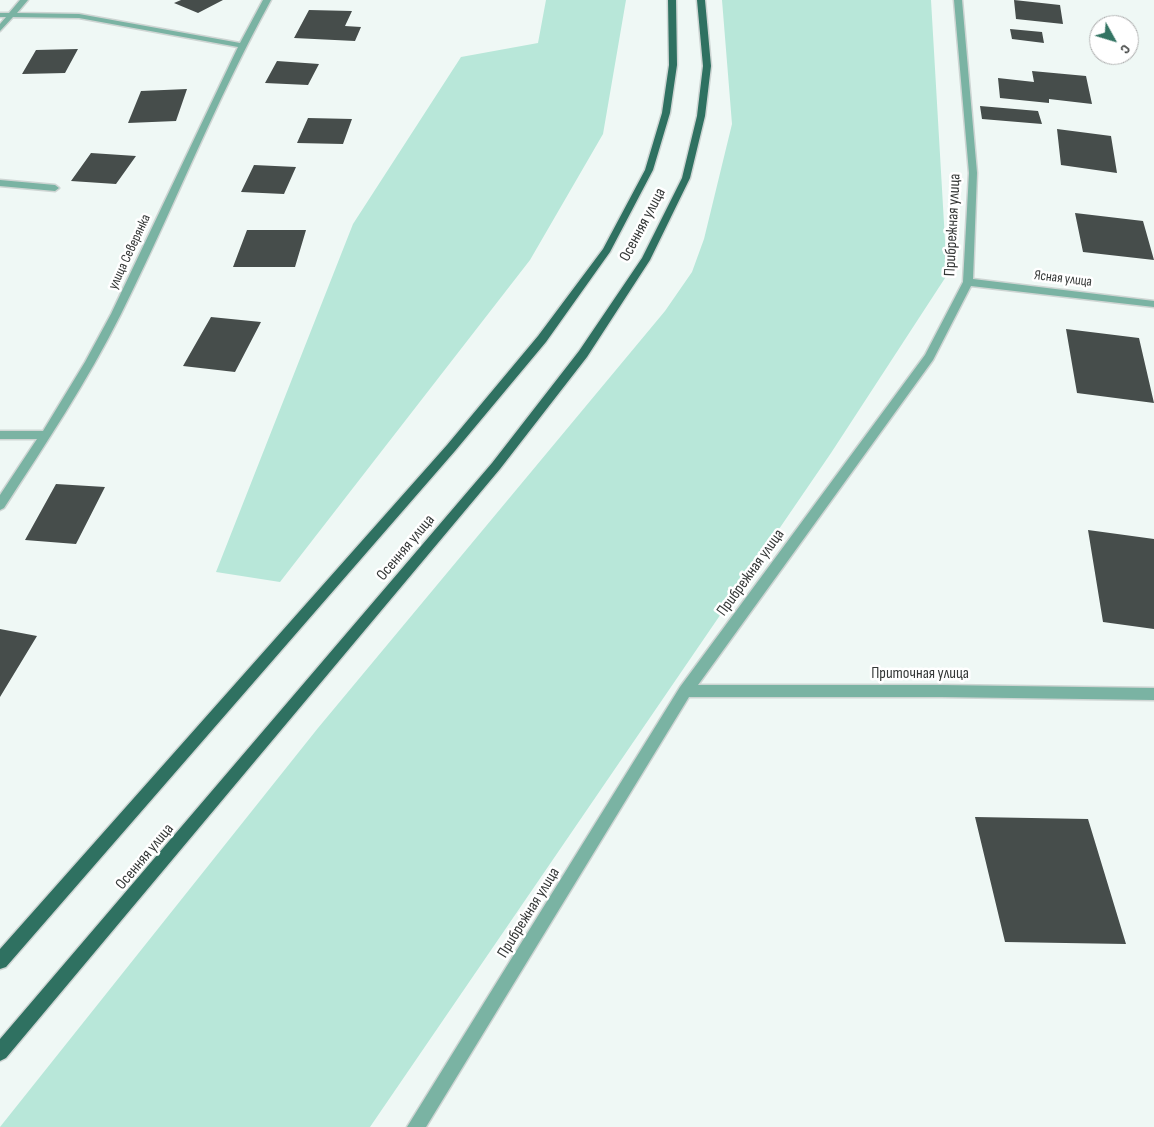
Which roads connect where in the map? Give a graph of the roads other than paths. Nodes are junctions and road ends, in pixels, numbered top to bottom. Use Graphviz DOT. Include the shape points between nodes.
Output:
graph roads {
  1 [pos="24,0"];
  2 [pos="267,0"];
  3 [pos="672,0"];
  4 [pos="701,0"];
  5 [pos="958,0"];
  6 [pos="0,15"];
  7 [pos="13,15"];
  8 [pos="0,30"];
  9 [pos="241,45"];
  10 [pos="0,183"];
  11 [pos="55,188"];
  12 [pos="968,282"];
  13 [pos="1154,304"];
  14 [pos="0,435"];
  15 [pos="46,435"];
  16 [pos="0,505"];
  17 [pos="685,691"];
  18 [pos="1154,694"];
  19 [pos="0,961"];
  20 [pos="0,1052"];
  21 [pos="416,1127"];
  1 -- 7 [label="street"];
  2 -- 9 [label="street, улица Северянка"];
  3 -- 19 [label="main road, Осенняя улица" via="673,65 666,113 649,170 607,250 542,339 451,448"];
  4 -- 20 [label="main road, Осенняя улица" via="707,66 702,116 686,178 646,258 599,330 496,466"];
  5 -- 12 [label="street, Прибрежная улица" via="973,173"];
  6 -- 7 [label="street"];
  7 -- 8 [label="street"];
  7 -- 9 [label="street" via="79,16"];
  9 -- 15 [label="street, улица Северянка" via="115,316"];
  10 -- 11 [label="street"];
  12 -- 13 [label="street, Ясная улица"];
  12 -- 17 [label="street, Прибрежная улица" via="929,357"];
  14 -- 15 [label="street"];
  15 -- 16 [label="street, улица Северянка"];
  17 -- 18 [label="street, Приточная улица"];
  17 -- 21 [label="street, Прибрежная улица"];
}
